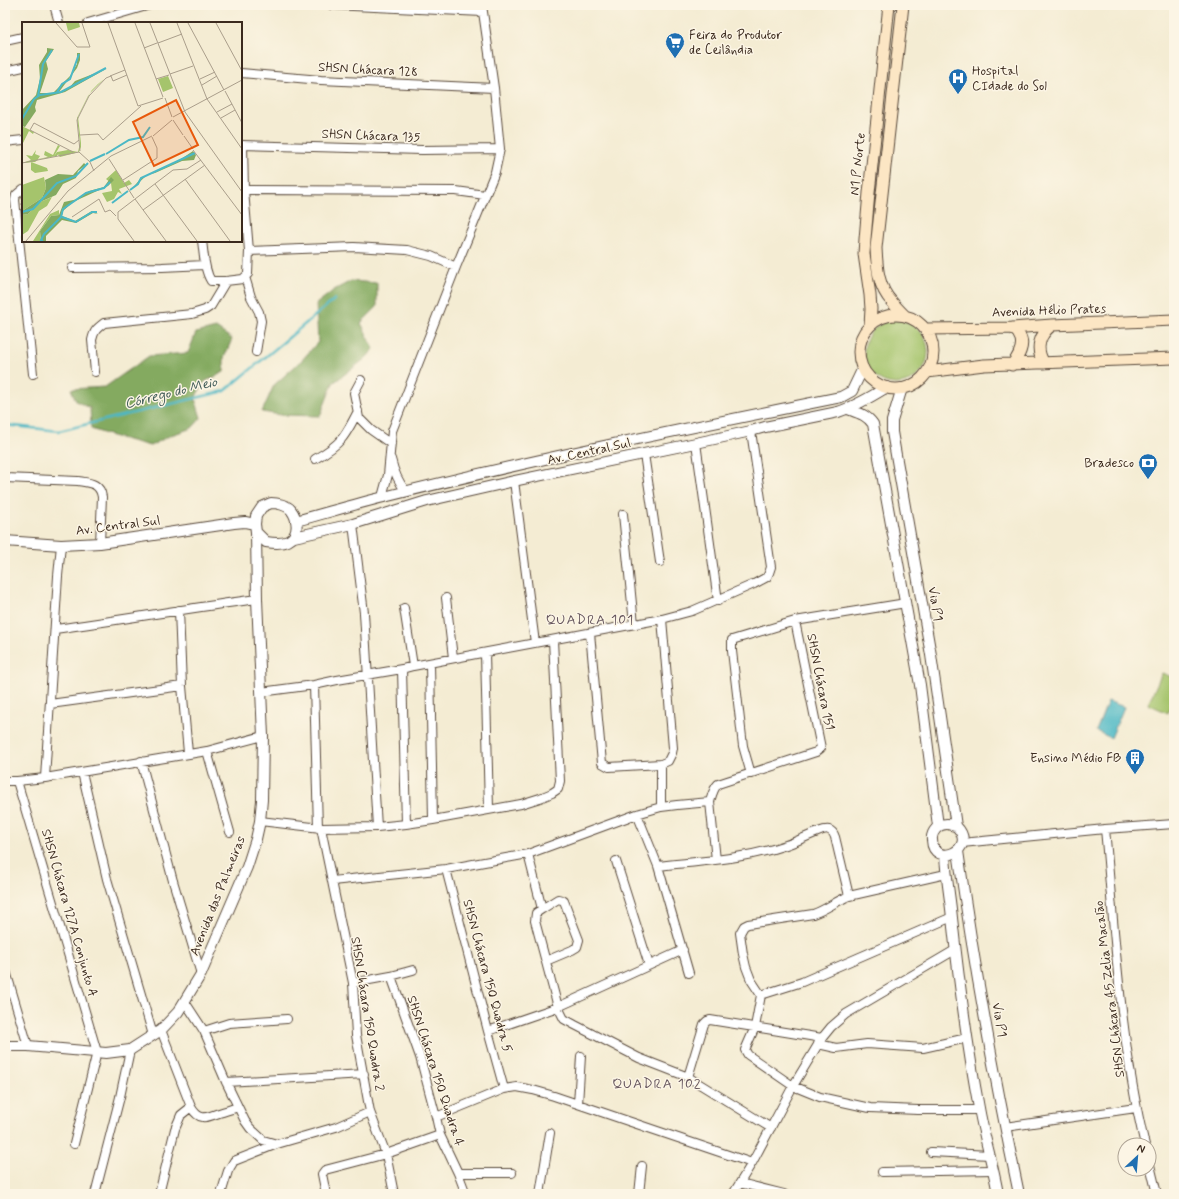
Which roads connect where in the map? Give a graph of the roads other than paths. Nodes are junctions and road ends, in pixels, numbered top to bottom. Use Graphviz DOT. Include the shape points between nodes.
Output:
graph roads {
  1 [pos="54,5"];
  2 [pos="150,5"];
  3 [pos="331,5"];
  4 [pos="889,5"];
  5 [pos="903,5"];
  6 [pos="482,9"];
  7 [pos="59,22"];
  8 [pos="91,22"];
  9 [pos="22,37"];
  10 [pos="5,41"];
  11 [pos="22,68"];
  12 [pos="8,70"];
  13 [pos="242,73"];
  14 [pos="494,88"];
  15 [pos="22,140"];
  16 [pos="5,142"];
  17 [pos="242,145"];
  18 [pos="500,149"];
  19 [pos="22,190"];
  20 [pos="244,190"];
  21 [pos="486,195"];
  22 [pos="202,242"];
  23 [pos="249,251"];
  24 [pos="205,265"];
  25 [pos="456,267"];
  26 [pos="72,268"];
  27 [pos="245,277"];
  28 [pos="226,281"];
  29 [pos="905,316"];
  30 [pos="1174,320"];
  31 [pos="1052,325"];
  32 [pos="870,326"];
  33 [pos="1012,328"];
  34 [pos="925,329"];
  35 [pos="256,352"];
  36 [pos="1174,358"];
  37 [pos="1044,363"];
  38 [pos="1012,365"];
  39 [pos="863,368"];
  40 [pos="95,372"];
  41 [pos="927,372"];
  42 [pos="33,374"];
  43 [pos="361,380"];
  44 [pos="887,387"];
  45 [pos="902,388"];
  46 [pos="848,409"];
  47 [pos="358,411"];
  48 [pos="751,431"];
  49 [pos="696,443"];
  50 [pos="391,444"];
  51 [pos="389,452"];
  52 [pos="644,454"];
  53 [pos="315,459"];
  54 [pos="5,478"];
  55 [pos="514,481"];
  56 [pos="406,491"];
  57 [pos="382,497"];
  58 [pos="905,506"];
  59 [pos="889,510"];
  60 [pos="623,514"];
  61 [pos="296,521"];
  62 [pos="256,524"];
  63 [pos="353,524"];
  64 [pos="294,536"];
  65 [pos="910,537"];
  66 [pos="894,538"];
  67 [pos="5,541"];
  68 [pos="266,542"];
  69 [pos="100,543"];
  70 [pos="61,545"];
  71 [pos="256,548"];
  72 [pos="660,562"];
  73 [pos="446,598"];
  74 [pos="257,599"];
  75 [pos="718,600"];
  76 [pos="906,603"];
  77 [pos="404,608"];
  78 [pos="179,610"];
  79 [pos="662,619"];
  80 [pos="795,621"];
  81 [pos="634,624"];
  82 [pos="55,629"];
  83 [pos="590,633"];
  84 [pos="553,640"];
  85 [pos="535,643"];
  86 [pos="486,653"];
  87 [pos="453,658"];
  88 [pos="430,663"];
  89 [pos="413,666"];
  90 [pos="402,669"];
  91 [pos="368,675"];
  92 [pos="314,685"];
  93 [pos="182,686"];
  94 [pos="261,692"];
  95 [pos="50,704"];
  96 [pos="263,736"];
  97 [pos="207,750"];
  98 [pos="188,753"];
  99 [pos="141,761"];
  100 [pos="661,764"];
  101 [pos="82,772"];
  102 [pos="751,774"];
  103 [pos="45,778"];
  104 [pos="5,781"];
  105 [pos="18,781"];
  106 [pos="710,802"];
  107 [pos="661,807"];
  108 [pos="489,809"];
  109 [pos="637,814"];
  110 [pos="433,820"];
  111 [pos="260,821"];
  112 [pos="406,824"];
  113 [pos="1174,824"];
  114 [pos="938,826"];
  115 [pos="956,826"];
  116 [pos="377,827"];
  117 [pos="320,828"];
  118 [pos="1105,829"];
  119 [pos="230,832"];
  120 [pos="960,847"];
  121 [pos="528,854"];
  122 [pos="945,855"];
  123 [pos="716,860"];
  124 [pos="616,861"];
  125 [pos="658,866"];
  126 [pos="446,869"];
  127 [pos="946,874"];
  128 [pos="332,881"];
  129 [pos="849,896"];
  130 [pos="542,909"];
  131 [pos="952,917"];
  132 [pos="683,950"];
  133 [pos="955,950"];
  134 [pos="546,961"];
  135 [pos="649,965"];
  136 [pos="5,968"];
  137 [pos="412,970"];
  138 [pos="689,973"];
  139 [pos="201,974"];
  140 [pos="391,976"];
  141 [pos="353,983"];
  142 [pos="761,995"];
  143 [pos="185,1002"];
  144 [pos="558,1007"];
  145 [pos="287,1019"];
  146 [pos="755,1026"];
  147 [pos="204,1031"];
  148 [pos="488,1031"];
  149 [pos="157,1032"];
  150 [pos="967,1038"];
  151 [pos="820,1041"];
  152 [pos="5,1046"];
  153 [pos="28,1046"];
  154 [pos="130,1050"];
  155 [pos="97,1052"];
  156 [pos="581,1056"];
  157 [pos="364,1074"];
  158 [pos="688,1077"];
  159 [pos="226,1082"];
  160 [pos="794,1086"];
  161 [pos="504,1089"];
  162 [pos="578,1104"];
  163 [pos="191,1107"];
  164 [pos="238,1107"];
  165 [pos="1136,1108"];
  166 [pos="979,1110"];
  167 [pos="370,1112"];
  168 [pos="436,1117"];
  169 [pos="1005,1126"];
  170 [pos="771,1128"];
  171 [pos="550,1133"];
  172 [pos="440,1135"];
  173 [pos="1143,1137"];
  174 [pos="74,1144"];
  175 [pos="277,1144"];
  176 [pos="931,1152"];
  177 [pos="386,1154"];
  178 [pos="990,1155"];
  179 [pos="752,1163"];
  180 [pos="642,1166"];
  181 [pos="993,1170"];
  182 [pos="882,1172"];
  183 [pos="458,1173"];
  184 [pos="512,1173"];
  185 [pos="1153,1177"];
  186 [pos="740,1183"];
  187 [pos="96,1194"];
  188 [pos="159,1194"];
  189 [pos="221,1194"];
  190 [pos="326,1194"];
  191 [pos="394,1194"];
  192 [pos="466,1194"];
  193 [pos="540,1194"];
  194 [pos="638,1194"];
  195 [pos="733,1194"];
  196 [pos="784,1194"];
  197 [pos="998,1194"];
  198 [pos="1019,1194"];
  199 [pos="1157,1194"];
  1 -- 7 [label="street"];
  2 -- 8 [label="street"];
  3 -- 6 [label="street"];
  4 -- 32 [label="main road, N1 P Norte" via="864,254 870,295"];
  5 -- 29 [label="main road, N1 P Norte" via="876,248 881,285"];
  6 -- 14 [label="street"];
  9 -- 10 [label="street"];
  11 -- 12 [label="street"];
  13 -- 14 [label="street, SHSN Chácara 128" via="321,80"];
  14 -- 18 [label="street"];
  15 -- 16 [label="street"];
  17 -- 18 [label="street, SHSN Chácara 135" via="422,150"];
  17 -- 20 [label="street"];
  18 -- 21 [label="street"];
  19 -- 42 [label="street" via="16,195 15,200"];
  20 -- 21 [label="street" via="456,191"];
  20 -- 23 [label="street"];
  21 -- 25 [label="street"];
  22 -- 24 [label="street"];
  23 -- 25 [label="street" via="354,247 407,250 431,256"];
  23 -- 27 [label="street" via="248,274"];
  24 -- 26 [label="street"];
  24 -- 28 [label="street" via="211,281"];
  25 -- 50 [label="street" via="392,431"];
  27 -- 28 [label="street"];
  27 -- 35 [label="street" via="261,321"];
  28 -- 40 [label="street" via="211,306 205,310 192,314 104,324 96,328 92,340"];
  29 -- 32 [label="main road" via="890,316"];
  29 -- 34 [label="main road"];
  30 -- 31 [label="main road, Avenida Hélio Prates"];
  31 -- 33 [label="main road, Avenida Hélio Prates"];
  31 -- 37 [label="main road" via="1040,340 1039,352"];
  32 -- 39 [label="main road" via="860,346 859,354"];
  33 -- 34 [label="main road, Avenida Hélio Prates"];
  33 -- 38 [label="main road" via="1020,335 1022,346"];
  34 -- 41 [label="main road" via="933,350"];
  36 -- 37 [label="main road"];
  37 -- 38 [label="main road"];
  38 -- 41 [label="main road" via="984,365"];
  39 -- 44 [label="main road" via="873,380"];
  39 -- 56 [label="street, Av. Central Sul" via="852,391 841,397 654,435"];
  41 -- 45 [label="main road" via="916,382"];
  43 -- 47 [label="street" via="354,393"];
  44 -- 45 [label="main road"];
  44 -- 46 [label="street, Av. Central Sul"];
  45 -- 58 [label="street, Via P1" via="892,421 892,432"];
  46 -- 48 [label="street, Av. Central Sul"];
  46 -- 59 [label="street" via="869,418 874,424"];
  47 -- 50 [label="street" via="359,418 371,430"];
  47 -- 53 [label="street" via="340,442"];
  48 -- 49 [label="street, Av. Central Sul"];
  48 -- 75 [label="street" via="771,567 766,577"];
  49 -- 52 [label="street, Av. Central Sul"];
  49 -- 75 [label="street"];
  50 -- 51 [label="street"];
  51 -- 56 [label="street" via="396,475"];
  51 -- 57 [label="street" via="388,475"];
  52 -- 55 [label="street, Av. Central Sul"];
  52 -- 72 [label="street"];
  54 -- 69 [label="street" via="78,481 97,486 102,497"];
  55 -- 63 [label="street, Av. Central Sul" via="427,501"];
  55 -- 85 [label="street"];
  56 -- 57 [label="street, Av. Central Sul"];
  57 -- 61 [label="street, Av. Central Sul"];
  58 -- 59 [label="street" via="897,515"];
  58 -- 65 [label="street, Via P1"];
  59 -- 66 [label="street"];
  60 -- 81 [label="street"];
  61 -- 62 [label="street, Av. Central Sul" via="290,509 278,503 271,503 262,507"];
  61 -- 64 [label="street"];
  62 -- 68 [label="street"];
  62 -- 69 [label="street, Av. Central Sul" via="234,523"];
  62 -- 71 [label="street, Avenida das Palmeiras"];
  63 -- 64 [label="street, Av. Central Sul"];
  63 -- 91 [label="street" via="364,613"];
  64 -- 68 [label="street, Av. Central Sul" via="281,543"];
  65 -- 66 [label="street" via="902,533"];
  65 -- 115 [label="street, Via P1" via="931,655"];
  66 -- 76 [label="street"];
  67 -- 70 [label="street, Av. Central Sul"];
  68 -- 71 [label="street"];
  69 -- 70 [label="street, Av. Central Sul"];
  70 -- 82 [label="street"];
  71 -- 74 [label="street, Avenida das Palmeiras"];
  73 -- 87 [label="street"];
  74 -- 78 [label="street"];
  74 -- 94 [label="street, Avenida das Palmeiras"];
  75 -- 79 [label="street" via="692,611"];
  76 -- 80 [label="street"];
  76 -- 114 [label="street" via="920,685"];
  77 -- 89 [label="street"];
  78 -- 82 [label="street"];
  78 -- 93 [label="street"];
  79 -- 81 [label="street"];
  79 -- 100 [label="street" via="673,748 668,761"];
  80 -- 102 [label="street" via="732,640 742,746"];
  80 -- 102 [label="street, SHSN Chácara 151" via="821,748 816,752"];
  81 -- 83 [label="street"];
  82 -- 95 [label="street"];
  83 -- 84 [label="street"];
  83 -- 100 [label="street" via="602,763 609,767"];
  84 -- 85 [label="street"];
  84 -- 108 [label="street" via="560,781 558,789 521,804"];
  85 -- 86 [label="street"];
  86 -- 87 [label="street"];
  86 -- 108 [label="street"];
  87 -- 88 [label="street"];
  88 -- 89 [label="street"];
  88 -- 110 [label="street"];
  89 -- 90 [label="street"];
  90 -- 91 [label="street"];
  90 -- 112 [label="street"];
  91 -- 92 [label="street"];
  91 -- 116 [label="street"];
  92 -- 94 [label="street"];
  92 -- 117 [label="street, SHSN Chácara 150 Quadra 2"];
  93 -- 95 [label="street"];
  93 -- 98 [label="street"];
  94 -- 96 [label="street, Avenida das Palmeiras"];
  95 -- 103 [label="street"];
  96 -- 97 [label="street"];
  96 -- 111 [label="street, Avenida das Palmeiras"];
  97 -- 98 [label="street"];
  97 -- 119 [label="street"];
  98 -- 99 [label="street"];
  99 -- 101 [label="street"];
  99 -- 139 [label="street"];
  100 -- 107 [label="street"];
  101 -- 103 [label="street"];
  101 -- 149 [label="street" via="108,879"];
  102 -- 106 [label="street" via="718,784"];
  103 -- 105 [label="street"];
  104 -- 105 [label="street"];
  105 -- 155 [label="street, SHSN Chácara 127A Conjunto A"];
  106 -- 107 [label="street"];
  106 -- 123 [label="street"];
  107 -- 109 [label="street"];
  108 -- 110 [label="street"];
  109 -- 121 [label="street"];
  109 -- 125 [label="street"];
  110 -- 112 [label="street"];
  111 -- 117 [label="street"];
  111 -- 139 [label="street, Avenida das Palmeiras" via="247,867"];
  112 -- 116 [label="street"];
  113 -- 118 [label="street"];
  114 -- 115 [label="street"];
  114 -- 122 [label="street" via="934,831 932,843 934,849"];
  115 -- 120 [label="street, Via P1" via="963,836"];
  116 -- 117 [label="street"];
  117 -- 128 [label="street, SHSN Chácara 150 Quadra 2"];
  118 -- 120 [label="street"];
  118 -- 165 [label="street, SHSN Chácara 45 Zelia Macalão" via="1120,991"];
  120 -- 122 [label="street" via="952,854"];
  120 -- 169 [label="street, Via P1" via="972,945"];
  121 -- 126 [label="street"];
  121 -- 130 [label="street"];
  122 -- 127 [label="street"];
  123 -- 125 [label="street"];
  123 -- 129 [label="street" via="765,852 802,840 822,830 829,830 835,837"];
  124 -- 135 [label="street"];
  125 -- 132 [label="street"];
  126 -- 128 [label="street"];
  126 -- 148 [label="street, SHSN Chácara 150 Quadra 5"];
  127 -- 129 [label="street"];
  127 -- 131 [label="street"];
  128 -- 141 [label="street, SHSN Chácara 150 Quadra 2"];
  129 -- 142 [label="street" via="813,914 744,926 740,933 746,967"];
  130 -- 134 [label="street" via="536,913 535,921"];
  130 -- 134 [label="street" via="558,899 564,901 579,940 577,947"];
  131 -- 133 [label="street"];
  131 -- 142 [label="street" via="802,982"];
  132 -- 135 [label="street"];
  132 -- 138 [label="street"];
  133 -- 150 [label="street"];
  133 -- 151 [label="street" via="846,1014"];
  134 -- 144 [label="street"];
  135 -- 144 [label="street"];
  136 -- 153 [label="street"];
  137 -- 140 [label="street"];
  139 -- 143 [label="street, Avenida das Palmeiras"];
  140 -- 141 [label="street"];
  140 -- 168 [label="street, SHSN Chácara 150 Quadra 4" via="420,1057"];
  141 -- 157 [label="street, SHSN Chácara 150 Quadra 2" via="356,1035"];
  142 -- 146 [label="street"];
  143 -- 147 [label="street"];
  143 -- 149 [label="street, Avenida das Palmeiras"];
  144 -- 148 [label="street"];
  144 -- 158 [label="street" via="564,1019 575,1025 639,1058"];
  145 -- 147 [label="street" via="229,1023"];
  146 -- 151 [label="street"];
  146 -- 158 [label="street" via="707,1021"];
  146 -- 160 [label="street" via="746,1053"];
  147 -- 159 [label="street"];
  148 -- 161 [label="street, SHSN Chácara 150 Quadra 5"];
  149 -- 154 [label="street, Avenida das Palmeiras"];
  149 -- 163 [label="street"];
  150 -- 151 [label="street" via="924,1048 867,1044 836,1048"];
  150 -- 166 [label="street"];
  151 -- 160 [label="street"];
  152 -- 153 [label="street, Avenida das Palmeiras"];
  153 -- 155 [label="street, Avenida das Palmeiras"];
  154 -- 155 [label="street, Avenida das Palmeiras"];
  154 -- 187 [label="street"];
  155 -- 174 [label="street"];
  156 -- 162 [label="street"];
  157 -- 159 [label="street"];
  157 -- 167 [label="street, SHSN Chácara 150 Quadra 2"];
  158 -- 170 [label="street"];
  159 -- 164 [label="street"];
  160 -- 166 [label="street" via="820,1097 870,1108"];
  160 -- 170 [label="street"];
  161 -- 162 [label="street" via="517,1087 532,1090"];
  161 -- 168 [label="street"];
  162 -- 179 [label="street"];
  163 -- 164 [label="street" via="194,1113 207,1118"];
  163 -- 188 [label="street" via="181,1115 175,1129"];
  164 -- 175 [label="street" via="244,1121 262,1140"];
  165 -- 169 [label="street"];
  165 -- 173 [label="street, SHSN Chácara 45 Zelia Macalão"];
  166 -- 178 [label="street"];
  167 -- 175 [label="street" via="336,1127"];
  167 -- 177 [label="street, SHSN Chácara 150 Quadra 2"];
  168 -- 172 [label="street, SHSN Chácara 150 Quadra 4"];
  169 -- 198 [label="street, Via P1"];
  170 -- 179 [label="street"];
  171 -- 193 [label="street"];
  172 -- 177 [label="street"];
  172 -- 183 [label="street, SHSN Chácara 150 Quadra 4"];
  175 -- 189 [label="street" via="234,1161"];
  176 -- 178 [label="street"];
  177 -- 190 [label="street" via="325,1170 322,1174"];
  177 -- 191 [label="street, SHSN Chácara 150 Quadra 2"];
  178 -- 181 [label="street"];
  179 -- 186 [label="street"];
  180 -- 194 [label="street"];
  181 -- 182 [label="street"];
  181 -- 197 [label="street"];
  183 -- 184 [label="street"];
  183 -- 192 [label="street, SHSN Chácara 150 Quadra 4"];
  185 -- 199 [label="street"];
  186 -- 195 [label="street"];
  186 -- 196 [label="street"];
}
